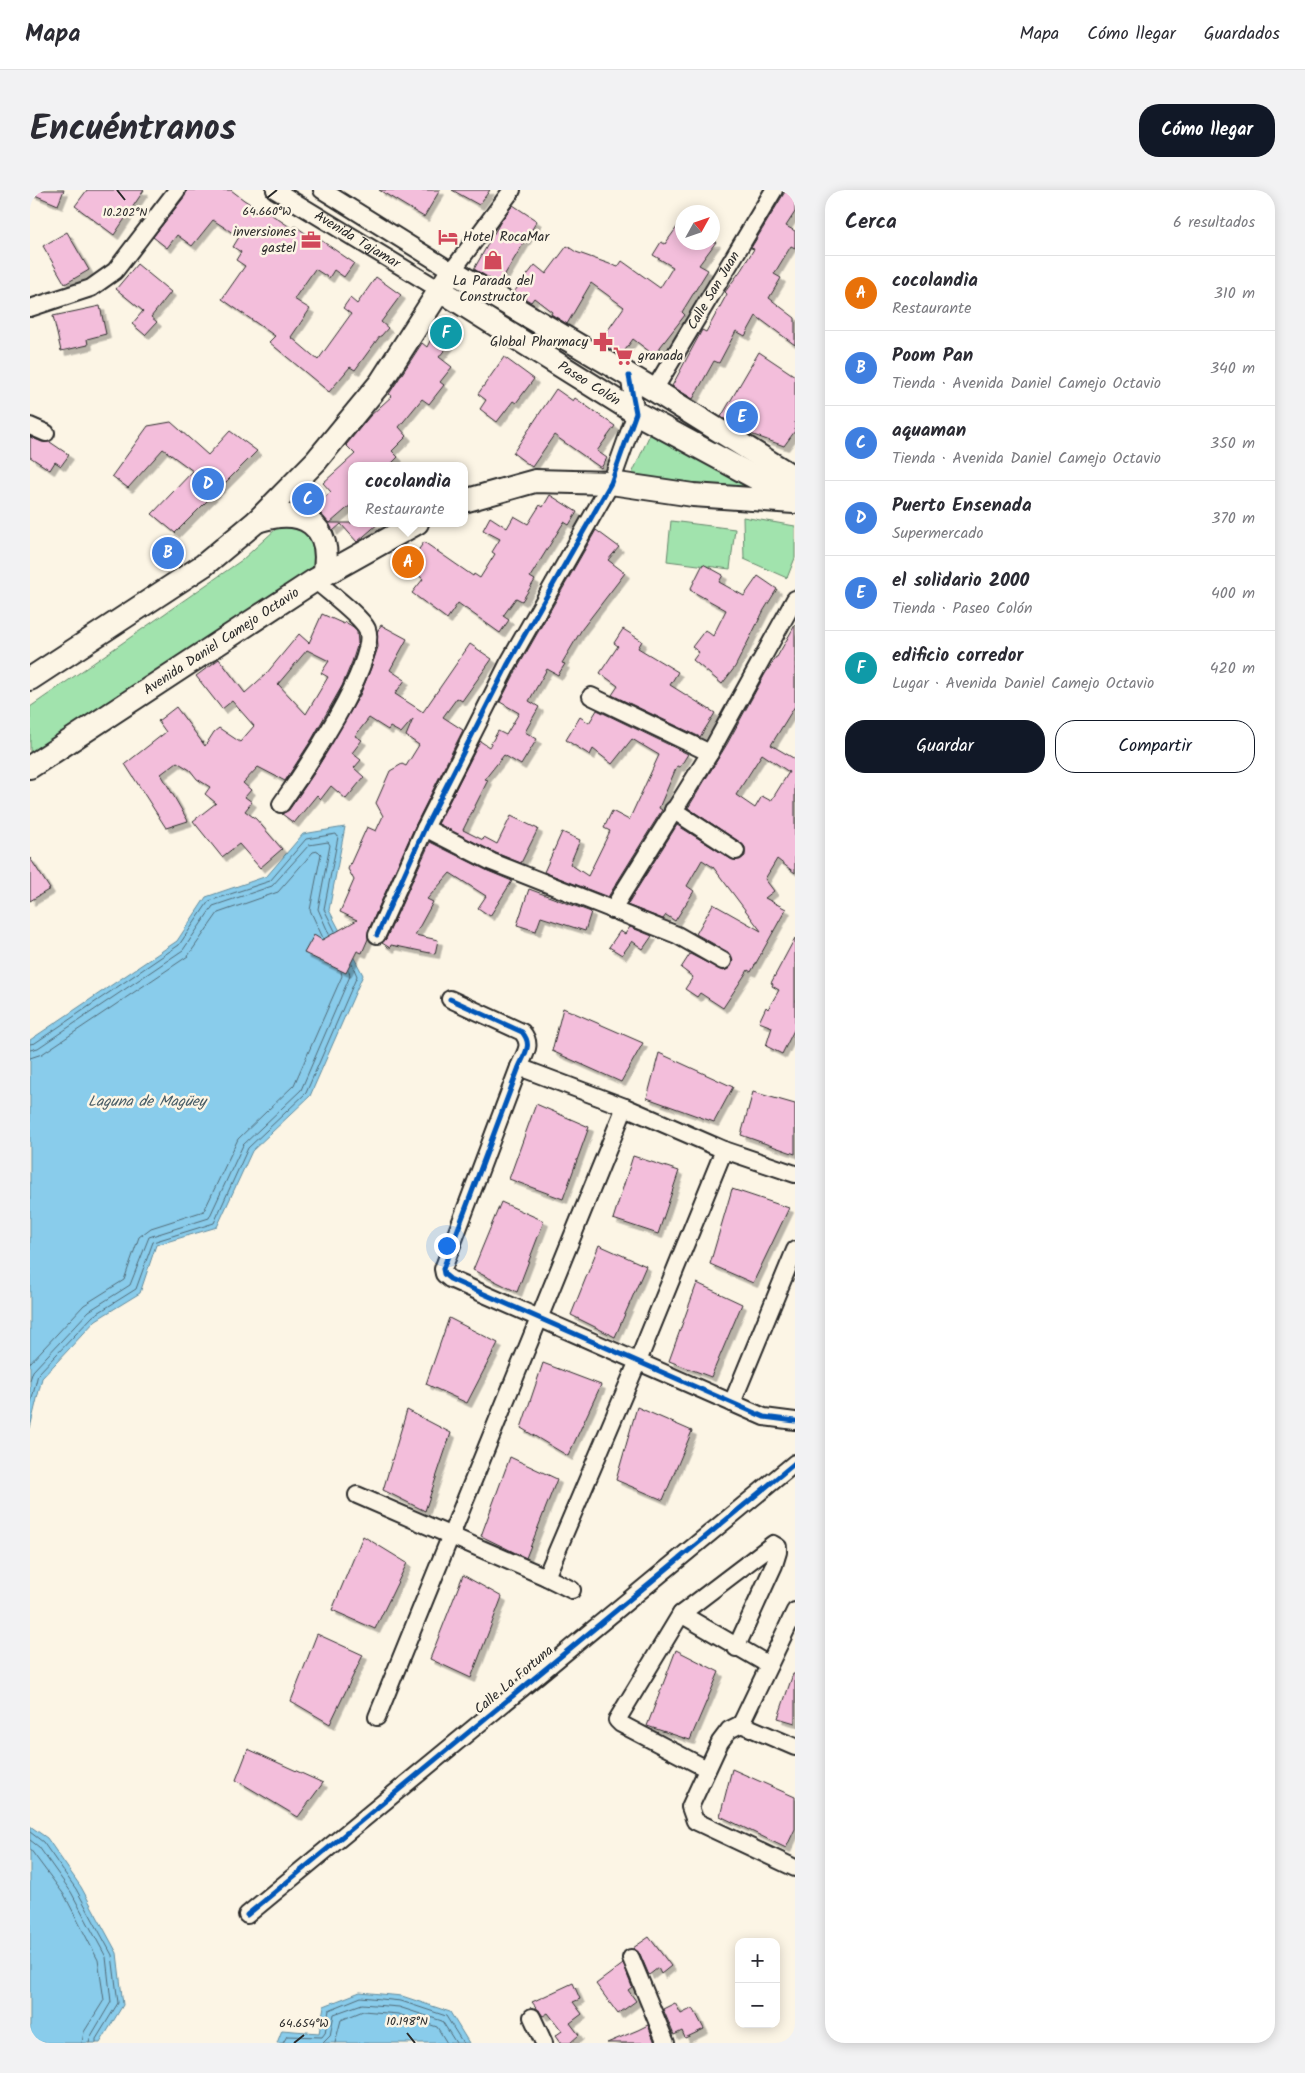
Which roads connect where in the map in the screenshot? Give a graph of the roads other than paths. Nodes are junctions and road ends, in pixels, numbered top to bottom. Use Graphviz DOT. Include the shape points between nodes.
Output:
graph roads {
  1 [pos="177,190"];
  2 [pos="275,190"];
  3 [pos="322,190"];
  4 [pos="512,190"];
  5 [pos="774,190"];
  6 [pos="452,271"];
  7 [pos="440,290"];
  8 [pos="30,308"];
  9 [pos="629,376"];
  10 [pos="654,390"];
  11 [pos="636,413"];
  12 [pos="30,426"];
  13 [pos="46,433"];
  14 [pos="795,478"];
  15 [pos="611,483"];
  16 [pos="468,500"];
  17 [pos="795,501"];
  18 [pos="256,521"];
  19 [pos="410,527"];
  20 [pos="319,577"];
  21 [pos="795,599"];
  22 [pos="30,679"];
  23 [pos="591,696"];
  24 [pos="710,752"];
  25 [pos="30,767"];
  26 [pos="282,804"];
  27 [pos="673,810"];
  28 [pos="425,828"];
  29 [pos="736,851"];
  30 [pos="612,910"];
  31 [pos="377,935"];
  32 [pos="723,961"];
  33 [pos="450,999"];
  34 [pos="519,1066"];
  35 [pos="625,1107"];
  36 [pos="724,1150"];
  37 [pos="795,1174"];
  38 [pos="795,1250"];
  39 [pos="539,1316"];
  40 [pos="638,1361"];
  41 [pos="732,1402"];
  42 [pos="795,1421"];
  43 [pos="795,1463"];
  44 [pos="357,1495"];
  45 [pos="450,1536"];
  46 [pos="546,1577"];
  47 [pos="572,1590"];
  48 [pos="795,1611"];
  49 [pos="681,1614"];
  50 [pos="736,1648"];
  51 [pos="769,1666"];
  52 [pos="377,1717"];
  53 [pos="741,1724"];
  54 [pos="795,1747"];
  55 [pos="707,1769"];
  56 [pos="795,1868"];
  57 [pos="247,1914"];
  58 [pos="631,1958"];
  59 [pos="532,2017"];
  60 [pos="544,2043"];
  61 [pos="666,2043"];
  1 -- 8 [label="street" via="115,271 91,288"];
  2 -- 7 [label="street, Avenida Tajamar"];
  3 -- 6 [label="street, Avenida Tajamar"];
  4 -- 6 [label="street"];
  5 -- 10 [label="street, Calle San Juan"];
  6 -- 7 [label="main road"];
  6 -- 9 [label="main road, Paseo Colón"];
  7 -- 11 [label="main road, Paseo Colón"];
  7 -- 18 [label="main road" via="381,382 316,460"];
  9 -- 10 [label="main road, Paseo Colón"];
  9 -- 11 [label="street"];
  10 -- 14 [label="main road, Paseo Colón"];
  11 -- 15 [label="street"];
  11 -- 17 [label="main road, Paseo Colón"];
  12 -- 13 [label="street"];
  15 -- 16 [label="main road" via="535,480"];
  15 -- 17 [label="main road" via="693,495"];
  15 -- 28 [label="street" via="508,664"];
  18 -- 20 [label="main road" via="281,515 305,519 322,537 327,548"];
  18 -- 22 [label="main road" via="204,565"];
  19 -- 20 [label="main road, Avenida Daniel Camejo Octavio"];
  20 -- 25 [label="main road, Avenida Daniel Camejo Octavio"];
  20 -- 26 [label="street" via="363,622 369,636 361,670 318,752"];
  21 -- 24 [label="street"];
  23 -- 24 [label="street"];
  24 -- 27 [label="street"];
  27 -- 29 [label="street"];
  27 -- 30 [label="street"];
  28 -- 30 [label="street" via="492,862"];
  28 -- 31 [label="street"];
  30 -- 32 [label="street" via="677,935"];
  33 -- 34 [label="street" via="522,1032 528,1038 529,1046"];
  34 -- 35 [label="street"];
  34 -- 39 [label="street" via="443,1269 450,1279"];
  35 -- 36 [label="street"];
  35 -- 39 [label="street"];
  36 -- 37 [label="street"];
  36 -- 40 [label="street"];
  38 -- 41 [label="street"];
  39 -- 40 [label="street"];
  39 -- 45 [label="street"];
  40 -- 41 [label="street"];
  40 -- 46 [label="street"];
  41 -- 42 [label="street" via="764,1417"];
  43 -- 57 [label="street, Calle La Fortuna"];
  44 -- 45 [label="street"];
  45 -- 46 [label="street"];
  45 -- 52 [label="street"];
  46 -- 47 [label="street"];
  48 -- 51 [label="street"];
  49 -- 50 [label="street"];
  49 -- 50 [label="street" via="773,1544 778,1547 774,1565"];
  49 -- 55 [label="street" via="617,1720"];
  50 -- 51 [label="street"];
  51 -- 53 [label="street"];
  53 -- 54 [label="street"];
  53 -- 55 [label="street" via="728,1730"];
  55 -- 56 [label="street" via="690,1807 695,1822"];
  58 -- 61 [label="street"];
  59 -- 60 [label="street"];
}
